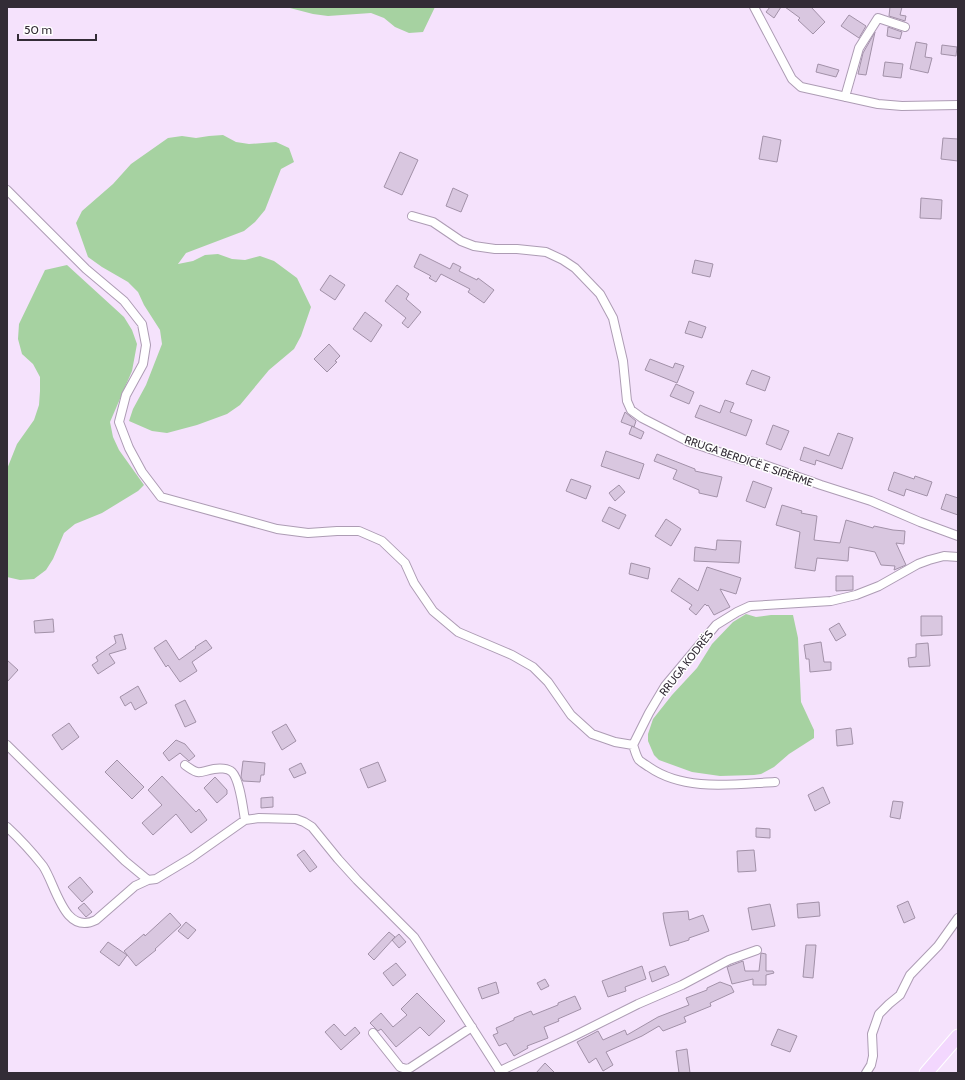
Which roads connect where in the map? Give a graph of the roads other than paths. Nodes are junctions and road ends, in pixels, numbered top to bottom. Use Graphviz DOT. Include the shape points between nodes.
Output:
graph roads {
  1 [pos="754,7"];
  2 [pos="905,27"];
  3 [pos="845,97"];
  4 [pos="958,105"];
  5 [pos="7,190"];
  6 [pos="412,216"];
  7 [pos="958,536"];
  8 [pos="958,557"];
  9 [pos="7,745"];
  10 [pos="633,745"];
  11 [pos="185,765"];
  12 [pos="775,782"];
  13 [pos="245,820"];
  14 [pos="7,827"];
  15 [pos="148,880"];
  16 [pos="958,918"];
  17 [pos="758,950"];
  18 [pos="472,1027"];
  19 [pos="373,1033"];
  20 [pos="958,1036"];
  21 [pos="501,1072"];
  22 [pos="866,1073"];
  23 [pos="926,1073"];
  1 -- 3 [label="street" via="792,79 801,87"];
  2 -- 3 [label="street" via="878,18 859,48"];
  3 -- 4 [label="street" via="884,105"];
  5 -- 10 [label="street" via="86,270 124,301 142,324 146,345 143,364 126,395 119,422 142,472 161,497 277,529 308,533 359,531 382,541 405,563 414,583 433,611 458,632 512,655 533,668 548,682 571,715 592,734"];
  6 -- 7 [label="street, RRUGA BERDICË E SIPËRME" via="433,222 461,241 474,246 546,252 575,268 600,294 613,318 623,361 627,400 631,410 642,418 689,442 871,501"];
  8 -- 10 [label="street, RRUGA KODRËS" via="944,556 918,564 879,586 856,595 831,601 750,606 737,612 716,625 665,686"];
  9 -- 15 [label="street" via="125,861"];
  10 -- 12 [label="street" via="638,759 655,771 681,782"];
  11 -- 13 [label="street" via="200,773 215,769 232,772 237,782"];
  13 -- 15 [label="street" via="191,858 156,879"];
  13 -- 18 [label="street" via="296,819 312,827 342,864 414,937"];
  14 -- 15 [label="street" via="44,868 69,916 82,924 96,920 135,886"];
  16 -- 22 [label="street" via="938,946 910,976 900,995 879,1014 872,1034 873,1056"];
  17 -- 21 [label="street" via="729,960"];
  18 -- 19 [label="street" via="406,1069 400,1067"];
  18 -- 21 [label="street"];
  20 -- 23 [label="main road"];
}
